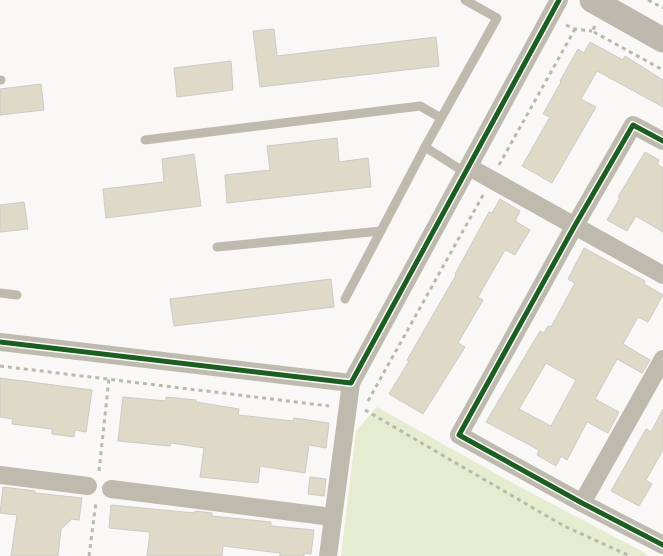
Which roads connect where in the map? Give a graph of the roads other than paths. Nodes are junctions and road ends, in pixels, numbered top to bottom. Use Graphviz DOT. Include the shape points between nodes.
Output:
graph roads {
  1 [pos="465,0"];
  2 [pos="560,0"];
  3 [pos="592,0"];
  4 [pos="663,40"];
  5 [pos="441,118"];
  6 [pos="145,140"];
  7 [pos="663,141"];
  8 [pos="426,147"];
  9 [pos="468,170"];
  10 [pos="574,227"];
  11 [pos="381,231"];
  12 [pos="217,247"];
  13 [pos="663,275"];
  14 [pos="0,293"];
  15 [pos="17,295"];
  16 [pos="345,299"];
  17 [pos="0,342"];
  18 [pos="663,359"];
  19 [pos="351,383"];
  20 [pos="0,475"];
  21 [pos="582,503"];
  22 [pos="332,517"];
  23 [pos="663,545"];
  24 [pos="328,556"];
  1 -- 5 [label="lane" via="497,18"];
  2 -- 9 [label="street"];
  3 -- 4 [label="street"];
  5 -- 6 [label="lane" via="420,106"];
  5 -- 8 [label="lane"];
  7 -- 10 [label="street" via="633,125"];
  8 -- 9 [label="lane"];
  8 -- 11 [label="lane"];
  9 -- 10 [label="street"];
  9 -- 19 [label="street"];
  10 -- 13 [label="street"];
  10 -- 21 [label="street" via="459,435"];
  11 -- 12 [label="lane"];
  11 -- 16 [label="lane"];
  14 -- 15 [label="lane"];
  17 -- 19 [label="street"];
  18 -- 21 [label="street"];
  19 -- 22 [label="street"];
  20 -- 22 [label="street"];
  21 -- 23 [label="street"];
  22 -- 24 [label="street"];
}
